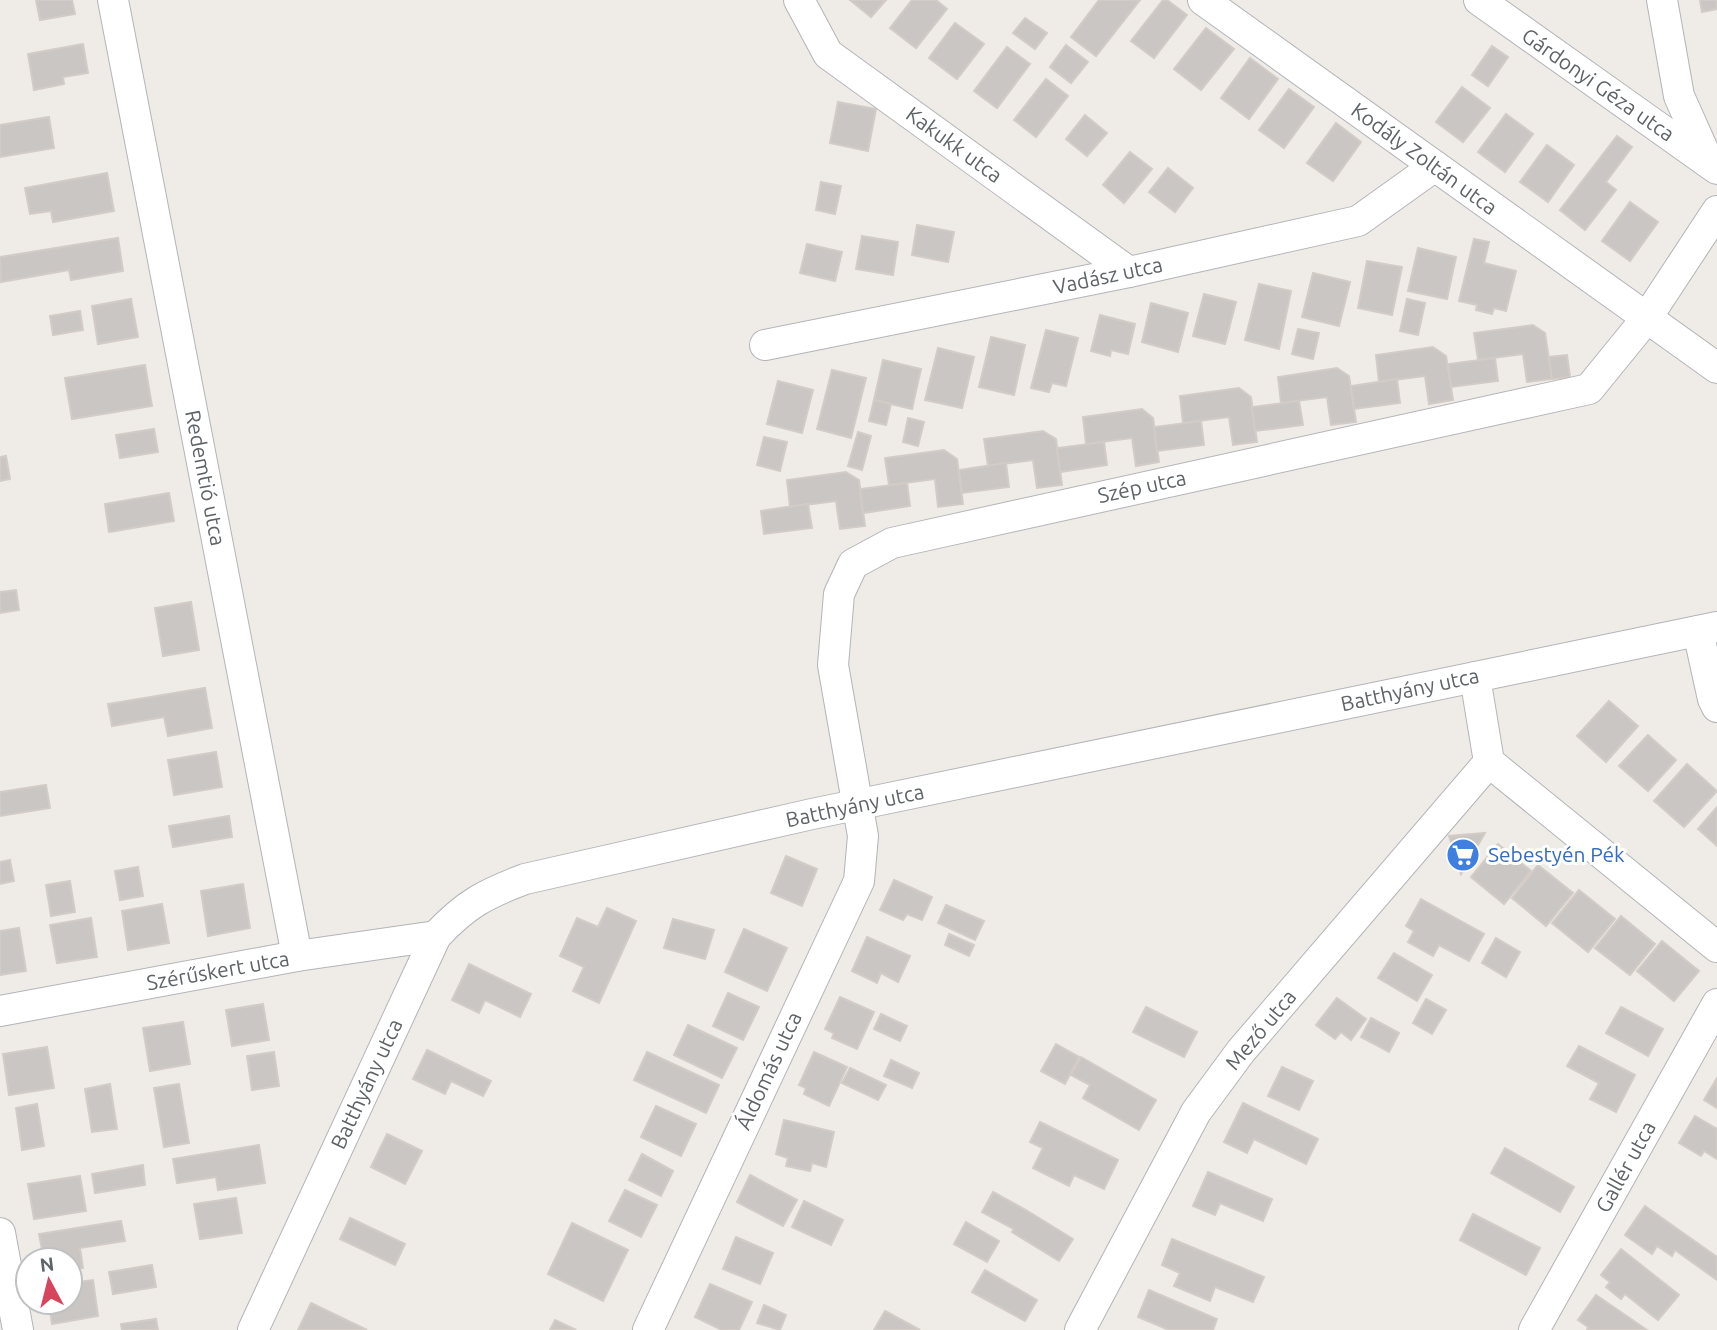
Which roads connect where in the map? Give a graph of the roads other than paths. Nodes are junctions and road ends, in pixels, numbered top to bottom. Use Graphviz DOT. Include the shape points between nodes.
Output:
graph roads {
  1 [pos="113,0"];
  2 [pos="799,0"];
  3 [pos="1203,0"];
  4 [pos="1479,0"];
  5 [pos="1661,0"];
  6 [pos="1435,166"];
  7 [pos="1715,173"];
  8 [pos="1717,211"];
  9 [pos="1129,272"];
  10 [pos="1646,319"];
  11 [pos="765,345"];
  12 [pos="1717,368"];
  13 [pos="1707,629"];
  14 [pos="1475,677"];
  15 [pos="1717,707"];
  16 [pos="1489,762"];
  17 [pos="856,806"];
  18 [pos="436,936"];
  19 [pos="1717,947"];
  20 [pos="297,956"];
  21 [pos="1717,1004"];
  22 [pos="0,1011"];
  23 [pos="0,1233"];
  24 [pos="18,1330"];
  25 [pos="253,1330"];
  26 [pos="648,1330"];
  27 [pos="1080,1330"];
  28 [pos="1534,1330"];
  1 -- 20 [label="street, Redemtió utca"];
  2 -- 9 [label="street, Kakukk utca" via="828,54"];
  3 -- 6 [label="street, Kodály Zoltán utca"];
  4 -- 7 [label="street, Gárdonyi Géza utca"];
  5 -- 7 [label="street" via="1679,96"];
  6 -- 9 [label="street, Vadász utca" via="1358,221"];
  6 -- 10 [label="street, Kodály Zoltán utca"];
  8 -- 10 [label="street, Szép utca"];
  9 -- 11 [label="street, Vadász utca"];
  10 -- 12 [label="street, Kodály Zoltán utca"];
  10 -- 17 [label="street, Szép utca" via="1589,389 892,543 853,564 839,594 833,665"];
  13 -- 14 [label="street, Batthyány utca"];
  13 -- 15 [label="street"];
  14 -- 16 [label="street"];
  14 -- 17 [label="street, Batthyány utca"];
  16 -- 19 [label="street"];
  16 -- 27 [label="street, Mező utca" via="1241,1051 1196,1112"];
  17 -- 18 [label="street, Batthyány utca" via="525,879 486,894 456,914"];
  17 -- 26 [label="street, Áldomás utca" via="863,836 859,881"];
  18 -- 20 [label="street, Szérűskert utca"];
  18 -- 25 [label="street, Batthyány utca"];
  20 -- 22 [label="street, Szérűskert utca"];
  21 -- 28 [label="street, Gallér utca"];
  23 -- 24 [label="street"];
}
